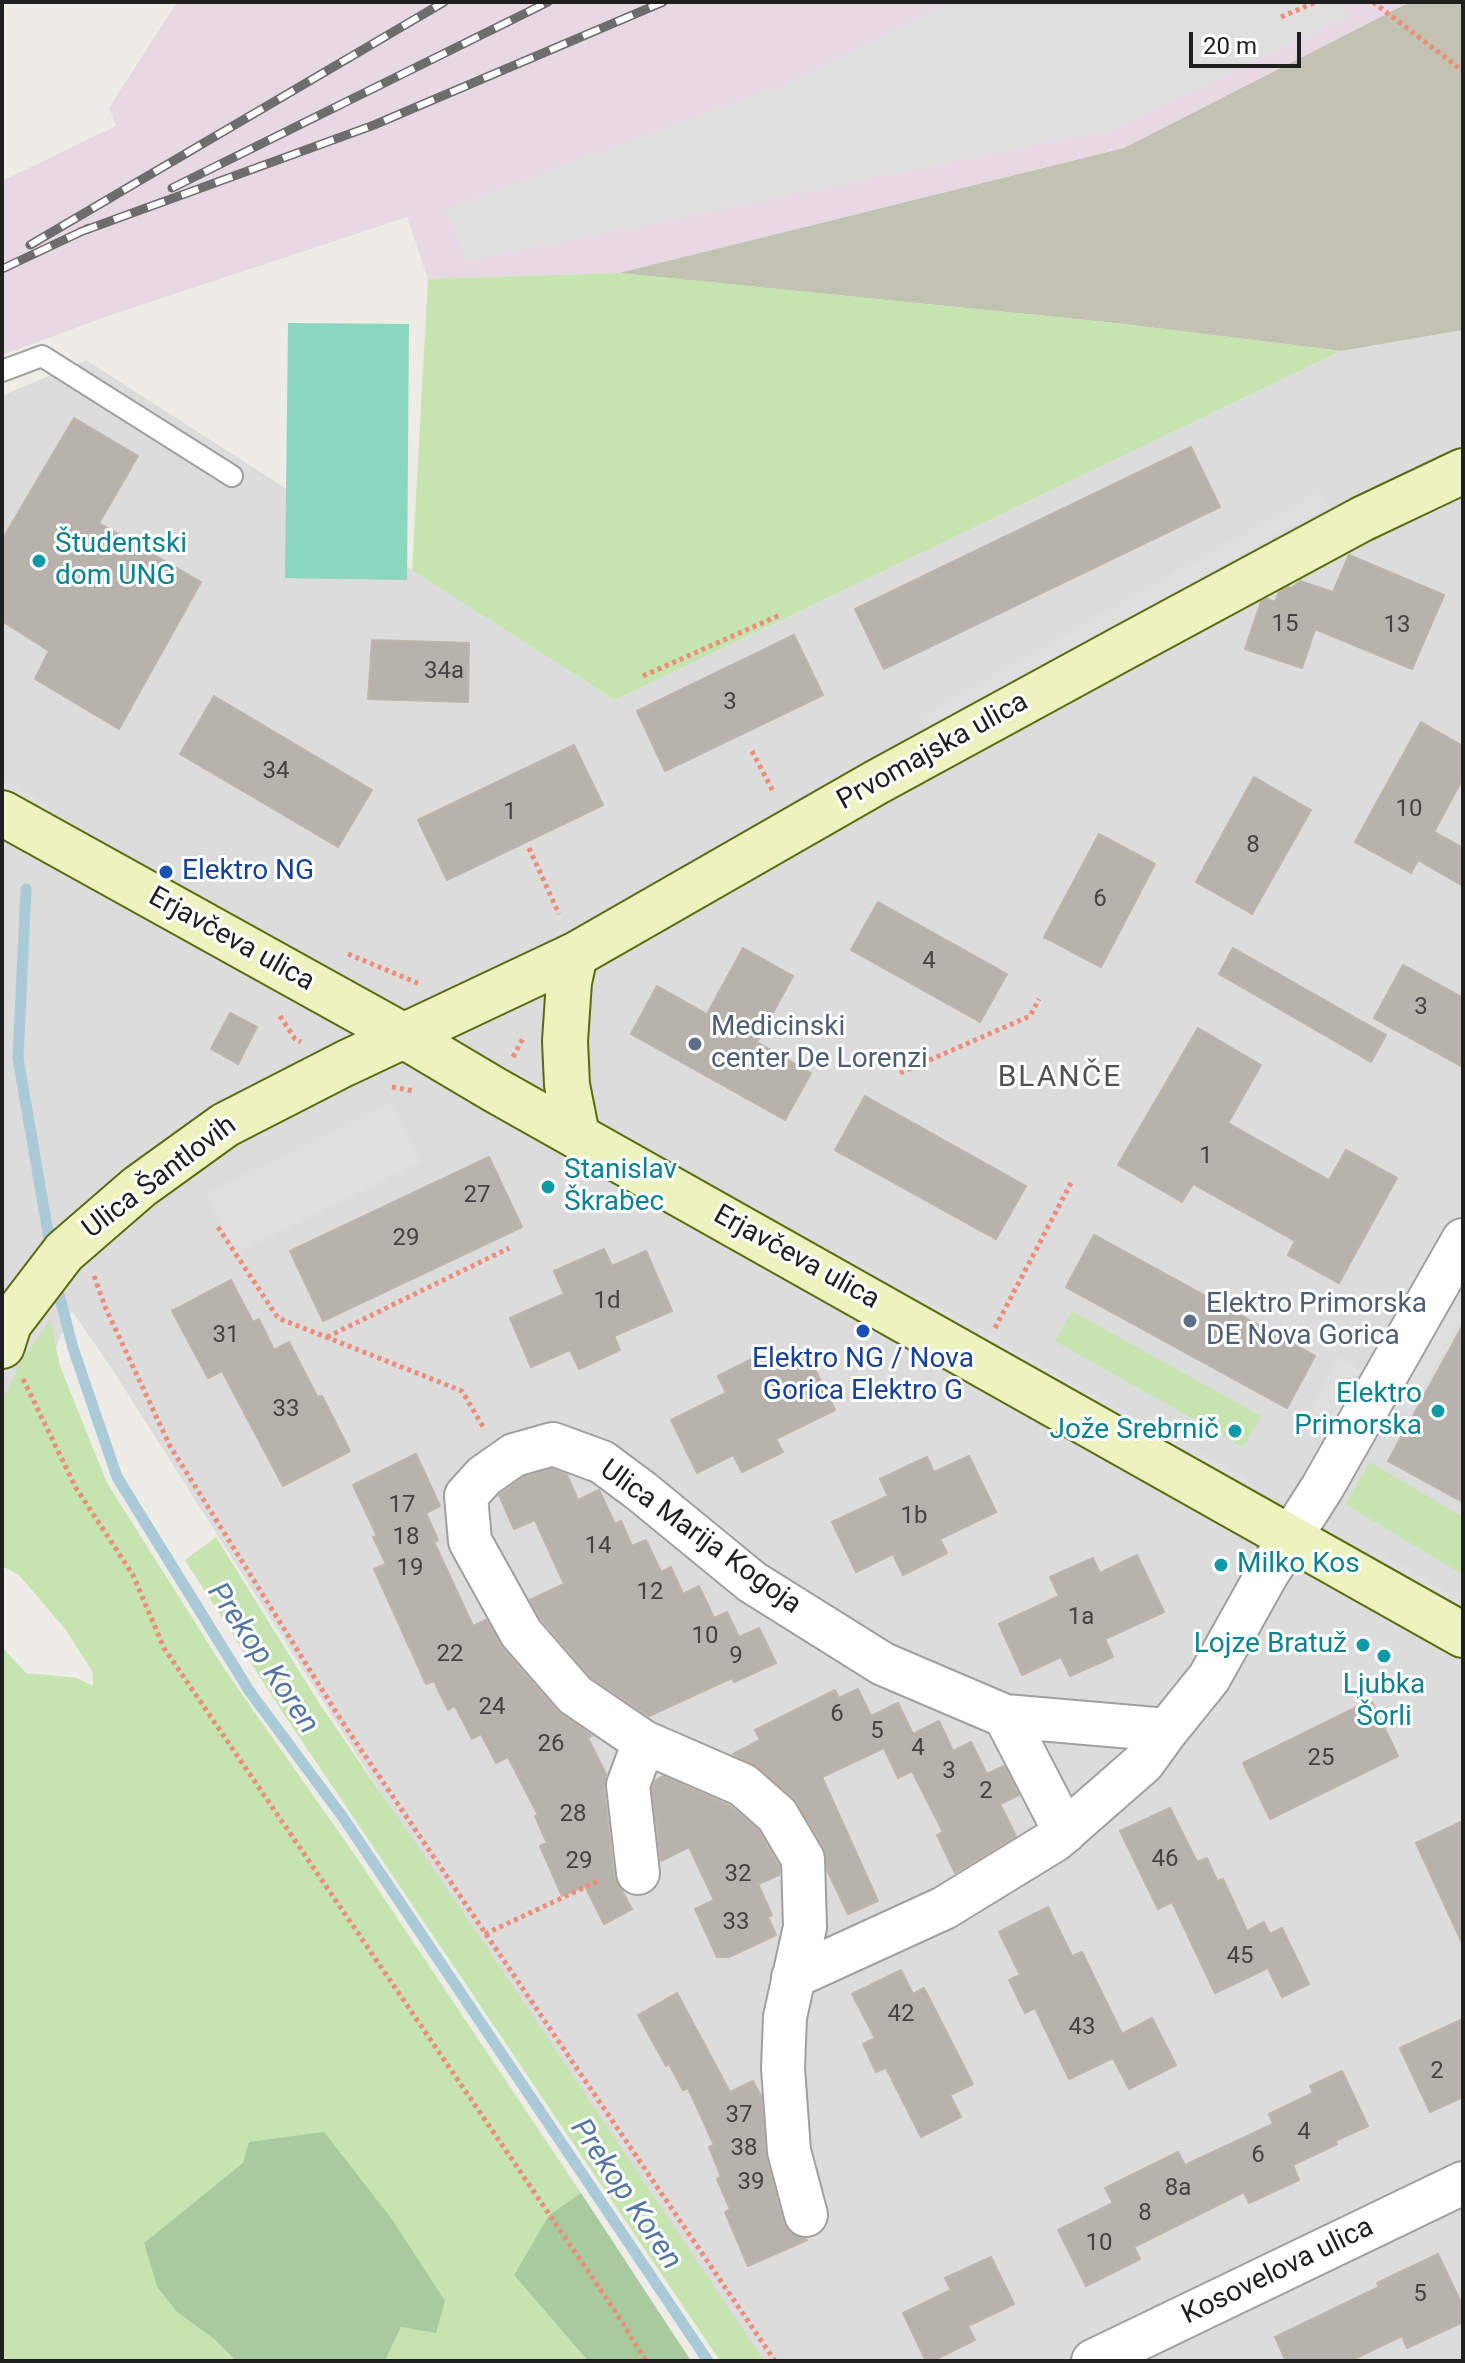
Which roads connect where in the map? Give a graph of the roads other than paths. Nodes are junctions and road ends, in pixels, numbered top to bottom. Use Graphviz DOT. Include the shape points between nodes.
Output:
graph roads {
  1 [pos="2,371"];
  2 [pos="1463,471"];
  3 [pos="232,476"];
  4 [pos="2,813"];
  5 [pos="575,955"];
  6 [pos="404,1036"];
  7 [pos="577,1135"];
  8 [pos="1463,1240"];
  9 [pos="11,1348"];
  10 [pos="1290,1536"];
  11 [pos="1463,1635"];
  12 [pos="1005,1716"];
  13 [pos="1167,1730"];
  14 [pos="644,1742"];
  15 [pos="1065,1832"];
  16 [pos="638,1868"];
  17 [pos="793,1977"];
  18 [pos="1463,2183"];
  19 [pos="806,2215"];
  20 [pos="1093,2361"];
  1 -- 3 [label="lane" via="42,356"];
  2 -- 5 [label="street, Prvomajska ulica" via="1362,519 1121,649"];
  4 -- 6 [label="street, Erjavčeva ulica"];
  5 -- 6 [label="street, Prvomajska ulica"];
  5 -- 7 [label="street" via="565,1041"];
  6 -- 7 [label="street, Erjavčeva ulica"];
  6 -- 9 [label="street, Ulica Šantlovih" via="225,1125 139,1187 77,1258"];
  7 -- 10 [label="street, Erjavčeva ulica"];
  8 -- 10 [label="street"];
  10 -- 11 [label="street, Erjavčeva ulica"];
  10 -- 13 [label="street" via="1209,1678"];
  12 -- 13 [label="street, Ulica Marija Kogoja"];
  12 -- 14 [label="street, Ulica Marija Kogoja" via="883,1664 752,1582 602,1462 553,1444 514,1455 466,1496 470,1541 521,1633 557,1675 575,1695"];
  12 -- 15 [label="street"];
  13 -- 15 [label="street" via="1143,1763"];
  14 -- 16 [label="street" via="628,1785"];
  14 -- 17 [label="street, Ulica Marija Kogoja" via="743,1785 777,1815 803,1859 805,1927"];
  15 -- 17 [label="street" via="944,1908"];
  17 -- 19 [label="street, Ulica Marija Kogoja" via="783,2068 789,2151"];
  18 -- 20 [label="street, Kosovelova ulica"];
}
